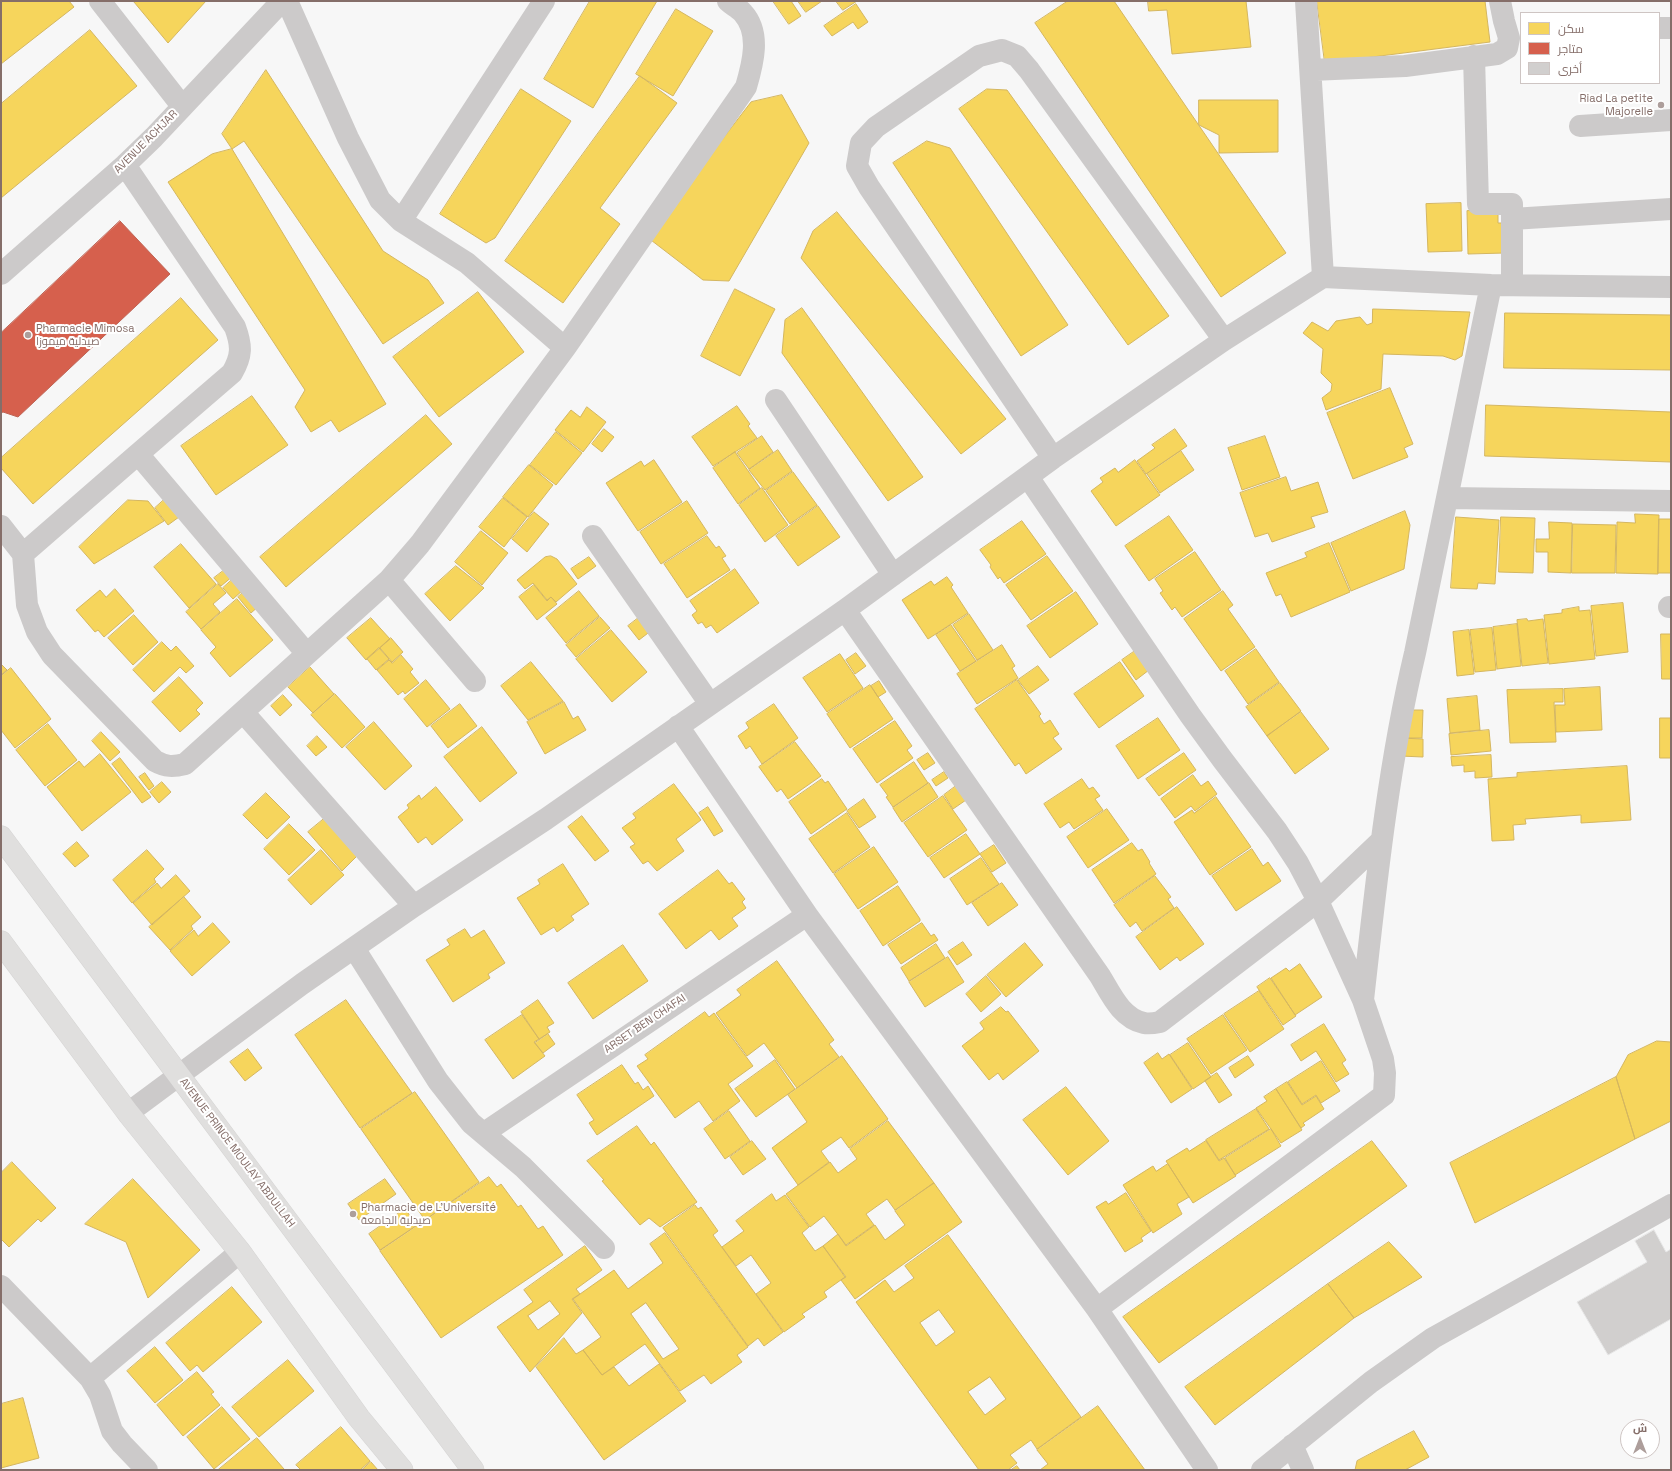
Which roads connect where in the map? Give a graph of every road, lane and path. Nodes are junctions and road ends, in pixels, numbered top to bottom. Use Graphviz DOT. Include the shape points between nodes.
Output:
graph roads {
  1 [pos="100,1"];
  2 [pos="282,1"];
  3 [pos="287,1"];
  4 [pos="544,1"];
  5 [pos="728,1"];
  6 [pos="1306,1"];
  7 [pos="1500,1"];
  8 [pos="1660,28"];
  9 [pos="1671,28"];
  10 [pos="1515,38"];
  11 [pos="1474,56"];
  12 [pos="1311,70"];
  13 [pos="182,106"];
  14 [pos="1671,120"];
  15 [pos="1580,126"];
  16 [pos="125,165"];
  17 [pos="1671,209"];
  18 [pos="1512,219"];
  19 [pos="401,221"];
  20 [pos="1,274"];
  21 [pos="1323,277"];
  22 [pos="1502,285"];
  23 [pos="1671,287"];
  24 [pos="1224,340"];
  25 [pos="565,348"];
  26 [pos="776,400"];
  27 [pos="138,454"];
  28 [pos="1053,458"];
  29 [pos="1028,477"];
  30 [pos="1448,498"];
  31 [pos="1671,500"];
  32 [pos="1,526"];
  33 [pos="593,536"];
  34 [pos="23,554"];
  35 [pos="893,575"];
  36 [pos="389,580"];
  37 [pos="845,610"];
  38 [pos="307,654"];
  39 [pos="475,681"];
  40 [pos="710,704"];
  41 [pos="243,712"];
  42 [pos="678,726"];
  43 [pos="1,836"];
  44 [pos="1381,841"];
  45 [pos="1318,901"];
  46 [pos="414,906"];
  47 [pos="806,915"];
  48 [pos="1,942"];
  49 [pos="354,948"];
  50 [pos="1363,1000"];
  51 [pos="179,1075"];
  52 [pos="128,1112"];
  53 [pos="484,1133"];
  54 [pos="1671,1206"];
  55 [pos="604,1248"];
  56 [pos="240,1252"];
  57 [pos="1,1286"];
  58 [pos="1097,1309"];
  59 [pos="90,1378"];
  60 [pos="1292,1445"];
  61 [pos="147,1470"];
  62 [pos="402,1470"];
  63 [pos="473,1470"];
  64 [pos="1207,1470"];
  65 [pos="1262,1470"];
  66 [pos="1303,1470"];
  1 -- 13 [label="street"];
  2 -- 13 [label="street, AVENUE ACHJAR"];
  3 -- 19 [label="street" via="348,138 380,200"];
  4 -- 19 [label="street"];
  5 -- 25 [label="street" via="743,13 752,28 754,48 746,87"];
  6 -- 12 [label="street"];
  7 -- 10 [label="street" via="1504,21"];
  8 -- 9 [label="street"];
  10 -- 11 [label="street" via="1497,54"];
  11 -- 12 [label="street" via="1405,66"];
  11 -- 18 [label="street" via="1478,204 1512,204"];
  12 -- 21 [label="street"];
  13 -- 16 [label="street, AVENUE ACHJAR"];
  14 -- 15 [label="street"];
  16 -- 20 [label="street, AVENUE ACHJAR"];
  16 -- 27 [label="street" via="235,327 240,340 238,362 232,373"];
  17 -- 18 [label="street"];
  18 -- 22 [label="street"];
  19 -- 25 [label="street" via="467,264"];
  21 -- 22 [label="street"];
  21 -- 24 [label="street"];
  22 -- 23 [label="street"];
  22 -- 30 [label="street"];
  24 -- 28 [label="street"];
  24 -- 28 [label="street" via="1017,56 1002,50 979,56 882,123 861,143 857,166"];
  25 -- 36 [label="street" via="420,544"];
  26 -- 35 [label="street"];
  27 -- 34 [label="street"];
  27 -- 38 [label="street"];
  28 -- 29 [label="street"];
  29 -- 35 [label="street"];
  29 -- 45 [label="street" via="1195,721 1277,831"];
  30 -- 31 [label="street"];
  30 -- 44 [label="street" via="1402,708"];
  32 -- 34 [label="street"];
  33 -- 40 [label="street"];
  34 -- 41 [label="street" via="27,605 37,632 52,655 155,761 174,767 185,764"];
  35 -- 37 [label="street"];
  36 -- 38 [label="street"];
  36 -- 39 [label="street"];
  37 -- 40 [label="street"];
  37 -- 45 [label="street" via="1100,976 1118,1006 1128,1016 1144,1023 1160,1022"];
  38 -- 41 [label="street"];
  40 -- 42 [label="street"];
  41 -- 46 [label="street"];
  42 -- 46 [label="street" via="546,819"];
  42 -- 47 [label="street"];
  43 -- 51 [label="main road, AVENUE PRINCE MOULAY ABDULLAH"];
  44 -- 45 [label="street"];
  44 -- 50 [label="street"];
  45 -- 50 [label="street"];
  46 -- 49 [label="street"];
  47 -- 53 [label="street, ARSET BEN CHAFAI"];
  47 -- 58 [label="street"];
  48 -- 52 [label="main road"];
  49 -- 51 [label="street"];
  49 -- 53 [label="street" via="438,1081 471,1123"];
  50 -- 58 [label="street" via="1383,1059 1384,1095"];
  51 -- 52 [label="street"];
  51 -- 63 [label="main road, AVENUE PRINCE MOULAY ABDULLAH"];
  52 -- 56 [label="main road"];
  53 -- 55 [label="street" via="523,1167"];
  54 -- 60 [label="street" via="1433,1338 1371,1382"];
  56 -- 59 [label="street"];
  56 -- 62 [label="main road" via="359,1418"];
  57 -- 59 [label="street"];
  58 -- 64 [label="street"];
  59 -- 61 [label="street" via="100,1395 112,1431"];
  60 -- 65 [label="street"];
  60 -- 66 [label="street"];
}
